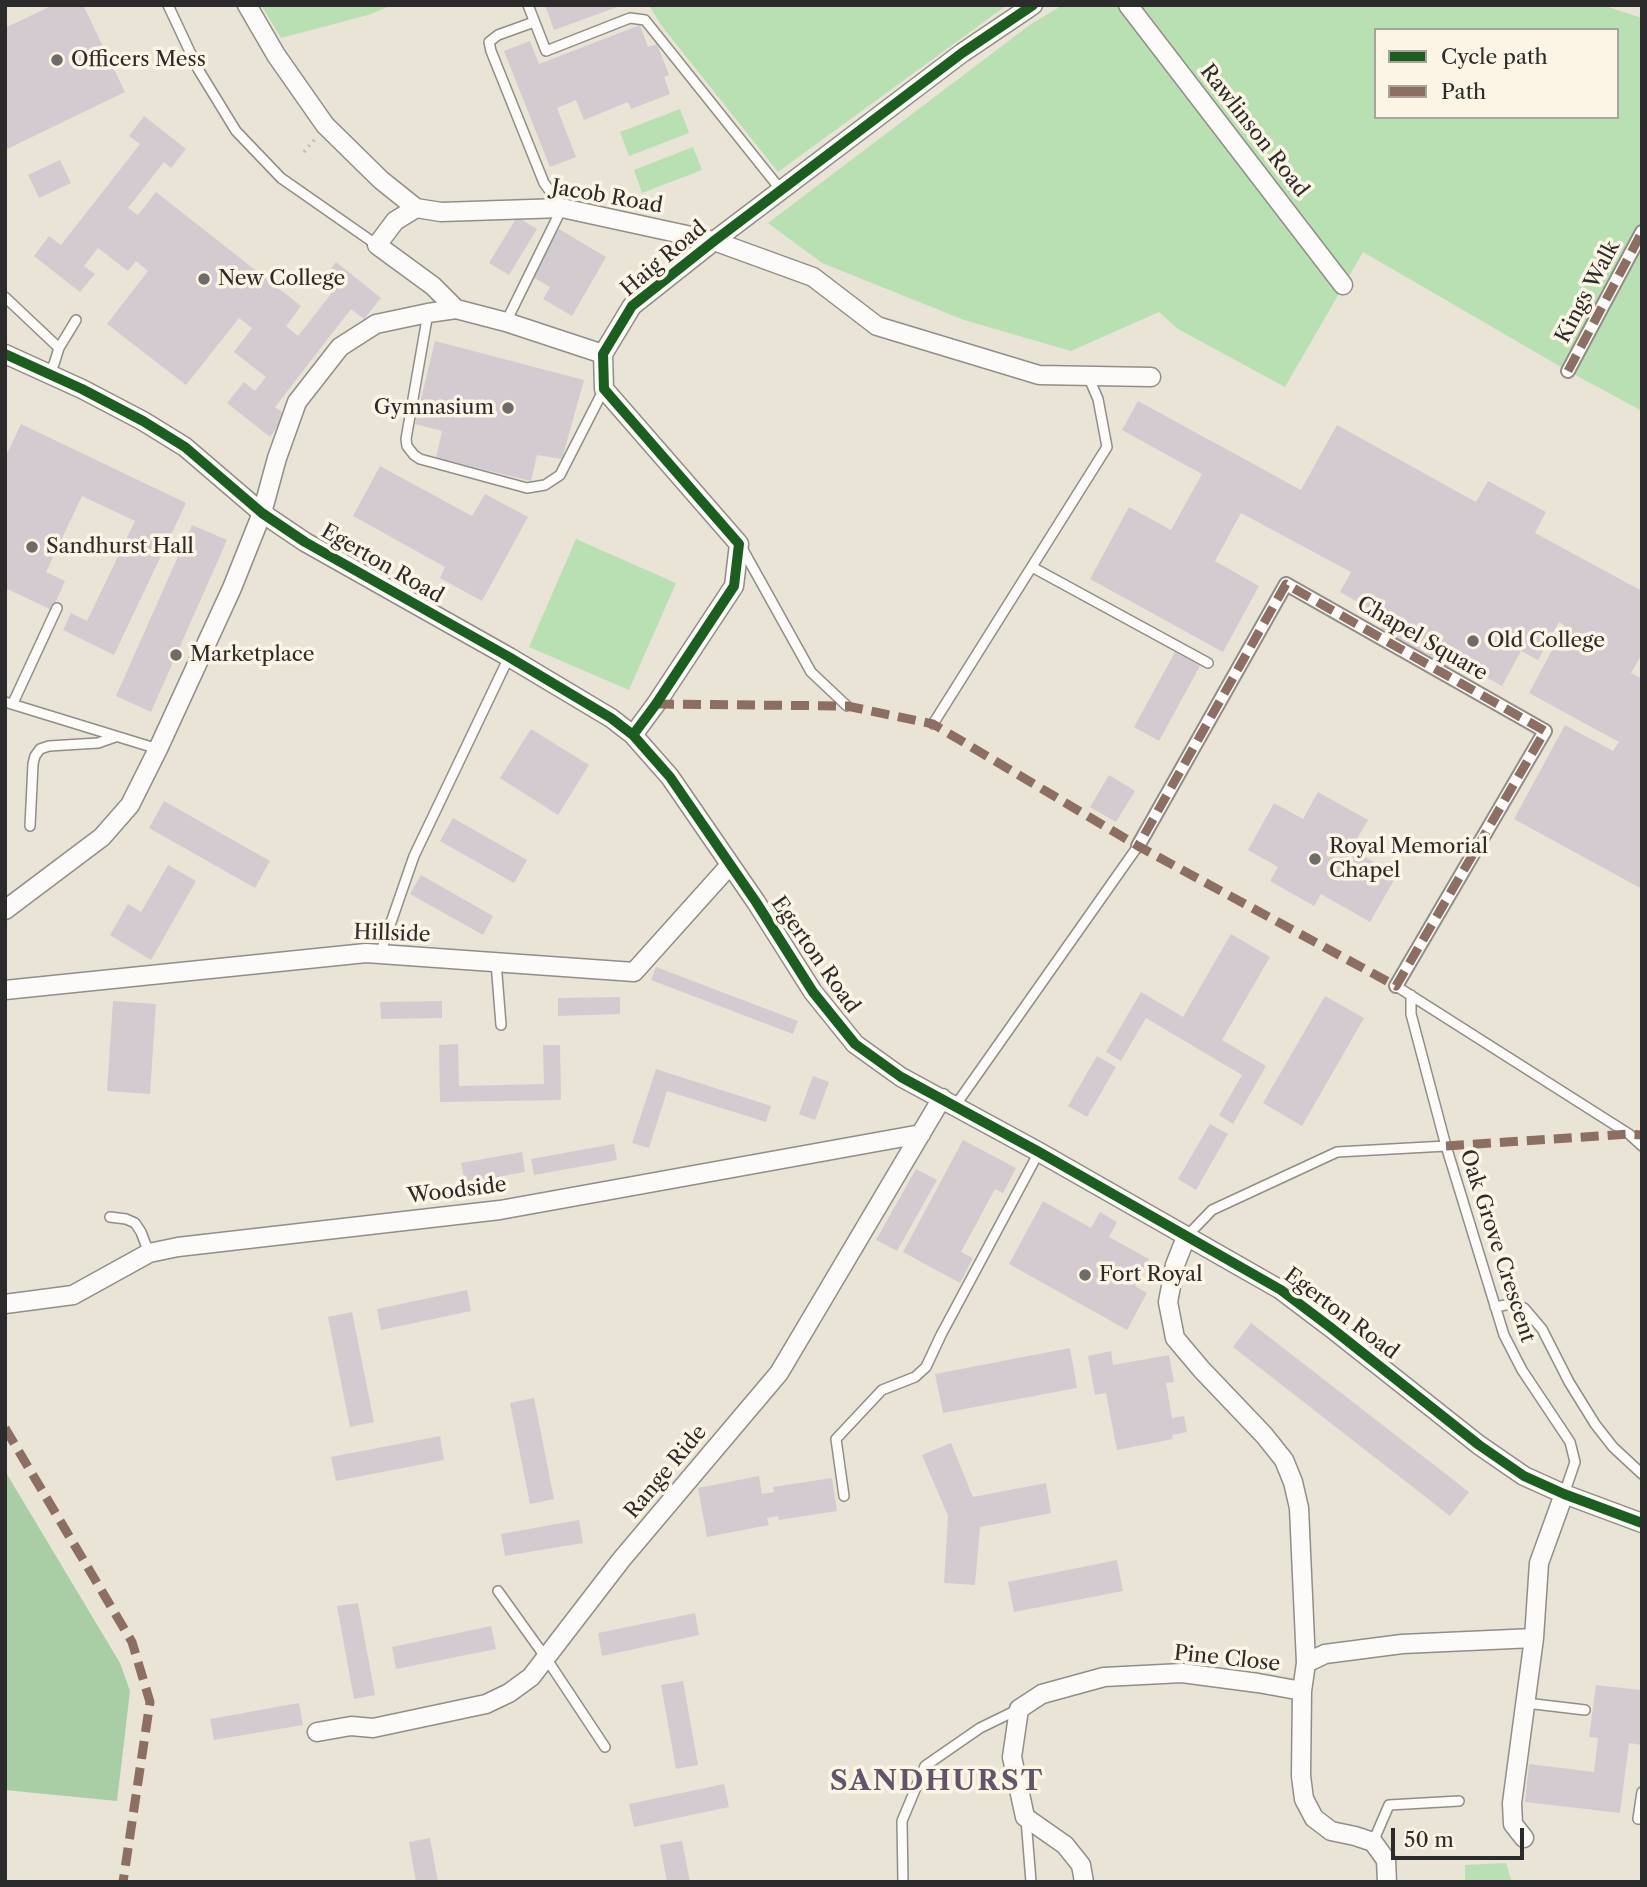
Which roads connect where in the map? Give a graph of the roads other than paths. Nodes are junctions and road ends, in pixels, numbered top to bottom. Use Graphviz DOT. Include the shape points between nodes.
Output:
graph roads {
  1 [pos="167,5"];
  2 [pos="247,5"];
  3 [pos="528,5"];
  4 [pos="1033,5"];
  5 [pos="1128,5"];
  6 [pos="534,22"];
  7 [pos="782,190"];
  8 [pos="416,208"];
  9 [pos="562,208"];
  10 [pos="1642,232"];
  11 [pos="714,241"];
  12 [pos="377,245"];
  13 [pos="1343,285"];
  14 [pos="5,297"];
  15 [pos="456,309"];
  16 [pos="428,313"];
  17 [pos="76,320"];
  18 [pos="506,322"];
  19 [pos="59,348"];
  20 [pos="5,354"];
  21 [pos="603,354"];
  22 [pos="1568,371"];
  23 [pos="47,375"];
  24 [pos="1088,376"];
  25 [pos="1151,377"];
  26 [pos="604,389"];
  27 [pos="262,513"];
  28 [pos="739,544"];
  29 [pos="1032,567"];
  30 [pos="57,608"];
  31 [pos="509,657"];
  32 [pos="1209,663"];
  33 [pos="9,702"];
  34 [pos="847,706"];
  35 [pos="933,724"];
  36 [pos="633,734"];
  37 [pos="115,737"];
  38 [pos="158,749"];
  39 [pos="30,826"];
  40 [pos="1138,846"];
  41 [pos="730,865"];
  42 [pos="5,910"];
  43 [pos="380,954"];
  44 [pos="496,962"];
  45 [pos="1396,986"];
  46 [pos="5,990"];
  47 [pos="1411,995"];
  48 [pos="501,1026"];
  49 [pos="949,1102"];
  50 [pos="921,1133"];
  51 [pos="1446,1146"];
  52 [pos="1642,1146"];
  53 [pos="1039,1152"];
  54 [pos="110,1217"];
  55 [pos="1186,1237"];
  56 [pos="149,1253"];
  57 [pos="5,1304"];
  58 [pos="1495,1307"];
  59 [pos="1642,1474"];
  60 [pos="1564,1494"];
  61 [pos="844,1496"];
  62 [pos="1642,1523"];
  63 [pos="498,1591"];
  64 [pos="1534,1638"];
  65 [pos="546,1658"];
  66 [pos="1306,1663"];
  67 [pos="1301,1691"];
  68 [pos="1526,1703"];
  69 [pos="1019,1709"];
  70 [pos="1585,1710"];
  71 [pos="317,1732"];
  72 [pos="605,1747"];
  73 [pos="1642,1792"];
  74 [pos="1459,1801"];
  75 [pos="1026,1818"];
  76 [pos="1642,1819"];
  77 [pos="1524,1838"];
  78 [pos="1373,1842"];
  79 [pos="902,1882"];
  80 [pos="1031,1882"];
  81 [pos="1084,1882"];
  82 [pos="1387,1882"];
  1 -- 12 [label="lane" via="198,69 236,131 281,178"];
  2 -- 8 [label="street" via="325,125"];
  3 -- 6 [label="lane"];
  4 -- 7 [label="street, Haig Road"];
  5 -- 13 [label="street, Rawlinson Road"];
  6 -- 7 [label="lane" via="546,51 630,18 645,20"];
  6 -- 9 [label="lane" via="489,42 544,183"];
  7 -- 11 [label="street, Haig Road"];
  8 -- 9 [label="street, Jacob Road" via="441,212"];
  8 -- 12 [label="street" via="395,221"];
  9 -- 11 [label="street, Jacob Road"];
  9 -- 18 [label="lane"];
  10 -- 22 [label="street, Kings Walk"];
  11 -- 21 [label="street, Haig Road" via="632,306"];
  11 -- 24 [label="street, Jacob Road" via="813,278 877,326 1039,375"];
  12 -- 15 [label="street"];
  14 -- 19 [label="lane"];
  15 -- 16 [label="street"];
  15 -- 18 [label="street"];
  16 -- 26 [label="lane" via="406,439 420,459 527,488 545,485 560,475"];
  16 -- 27 [label="street" via="376,324 340,347 296,402"];
  17 -- 19 [label="lane"];
  18 -- 21 [label="street"];
  19 -- 23 [label="lane"];
  20 -- 23 [label="street, Egerton Road"];
  21 -- 26 [label="street"];
  23 -- 27 [label="street, Egerton Road" via="82,389 186,447"];
  24 -- 25 [label="street, Jacob Road"];
  24 -- 29 [label="lane" via="1098,399 1107,447"];
  26 -- 28 [label="street"];
  27 -- 31 [label="street, Egerton Road"];
  27 -- 38 [label="street"];
  28 -- 34 [label="lane" via="811,672"];
  28 -- 36 [label="street" via="734,586"];
  29 -- 32 [label="lane"];
  29 -- 35 [label="lane"];
  30 -- 33 [label="lane"];
  31 -- 36 [label="street, Egerton Road"];
  31 -- 43 [label="lane" via="414,856"];
  33 -- 37 [label="lane"];
  36 -- 41 [label="street, Egerton Road" via="670,777"];
  37 -- 38 [label="lane"];
  37 -- 39 [label="lane" via="40,749 33,764"];
  38 -- 42 [label="street" via="130,805 102,837"];
  40 -- 45 [label="street, Chapel Square" via="1286,584 1545,731"];
  40 -- 49 [label="lane"];
  41 -- 44 [label="street, Hillside" via="634,972"];
  41 -- 49 [label="street, Egerton Road" via="813,992 855,1044 901,1077"];
  43 -- 44 [label="street, Hillside"];
  43 -- 46 [label="street, Hillside"];
  44 -- 48 [label="lane"];
  45 -- 47 [label="lane"];
  47 -- 51 [label="lane, Oak Grove Crescent"];
  47 -- 52 [label="lane"];
  49 -- 50 [label="street, Range Ride"];
  49 -- 53 [label="street, Egerton Road"];
  50 -- 56 [label="street, Woodside" via="500,1210"];
  50 -- 65 [label="street, Range Ride" via="779,1373 621,1560"];
  51 -- 55 [label="lane" via="1337,1152 1212,1210"];
  51 -- 58 [label="lane, Oak Grove Crescent"];
  53 -- 55 [label="street, Egerton Road"];
  53 -- 61 [label="lane" via="926,1367 915,1377 882,1390 835,1439"];
  54 -- 56 [label="lane" via="135,1223"];
  55 -- 60 [label="street, Egerton Road" via="1281,1290 1479,1445 1524,1476"];
  55 -- 66 [label="street, Pine Close" via="1168,1302 1175,1338 1284,1460 1293,1482 1299,1508"];
  56 -- 57 [label="street, Woodside" via="73,1295"];
  58 -- 59 [label="lane" via="1511,1304 1524,1308 1542,1329 1595,1424"];
  58 -- 60 [label="lane, Oak Grove Crescent" via="1522,1370 1570,1442 1575,1462"];
  60 -- 62 [label="street, Egerton Road"];
  60 -- 64 [label="street" via="1539,1563"];
  63 -- 65 [label="lane"];
  64 -- 66 [label="street" via="1402,1644 1325,1654"];
  64 -- 68 [label="street"];
  65 -- 71 [label="street, Range Ride" via="530,1677 486,1704 373,1728 351,1726"];
  65 -- 72 [label="lane"];
  66 -- 67 [label="street, Pine Close"];
  67 -- 69 [label="street, Pine Close" via="1182,1673 1104,1677 1042,1694"];
  67 -- 78 [label="street, Pine Close" via="1304,1799 1314,1818 1331,1831"];
  68 -- 70 [label="lane"];
  68 -- 77 [label="street" via="1512,1803 1513,1825"];
  69 -- 75 [label="street" via="1012,1757"];
  69 -- 79 [label="lane" via="980,1728 925,1766 902,1821"];
  73 -- 76 [label="lane" via="1638,1819"];
  74 -- 78 [label="lane" via="1389,1805"];
  75 -- 80 [label="lane"];
  75 -- 81 [label="street" via="1065,1845 1081,1865"];
  78 -- 82 [label="street" via="1386,1860"];
}
